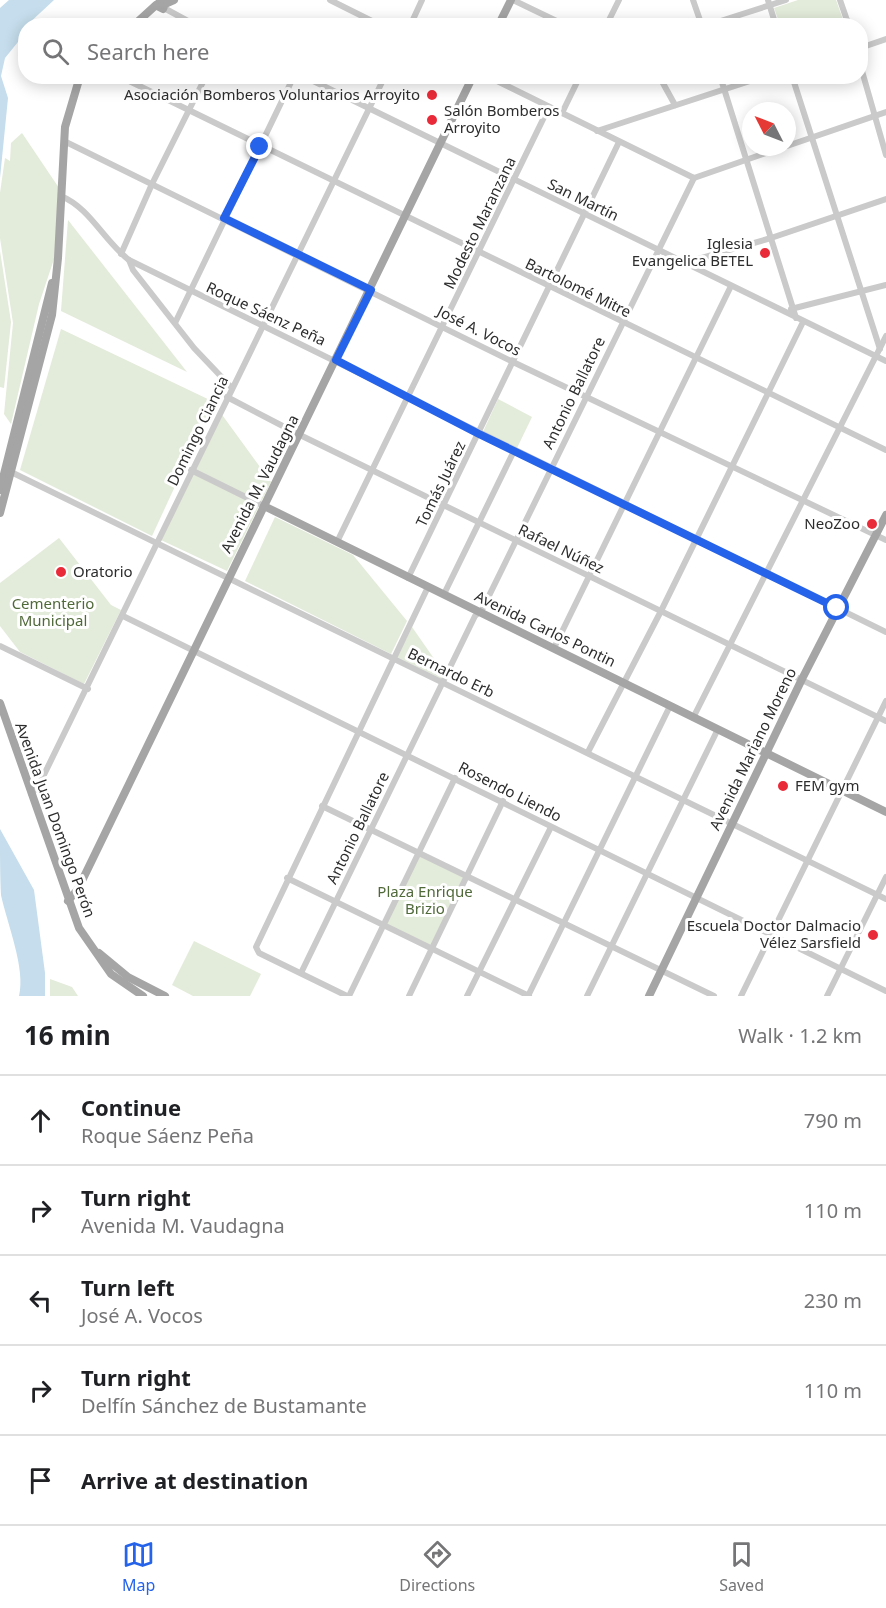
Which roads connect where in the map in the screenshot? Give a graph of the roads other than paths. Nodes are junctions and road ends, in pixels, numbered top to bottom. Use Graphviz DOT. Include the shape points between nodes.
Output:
graph roads {
  1 [pos="174,0"];
  2 [pos="330,0"];
  3 [pos="422,0"];
  4 [pos="512,0"];
  5 [pos="619,0"];
  6 [pos="693,0"];
  7 [pos="786,0"];
  8 [pos="840,0"];
  9 [pos="769,3"];
  10 [pos="162,4"];
  11 [pos="141,18"];
  12 [pos="184,18"];
  13 [pos="365,18"];
  14 [pos="414,18"];
  15 [pos="502,18"];
  16 [pos="550,18"];
  17 [pos="610,18"];
  18 [pos="701,18"];
  19 [pos="727,18"];
  20 [pos="774,18"];
  21 [pos="846,18"];
  22 [pos="886,39"];
  23 [pos="868,45"];
  24 [pos="79,84"];
  25 [pos="134,84"];
  26 [pos="202,84"];
  27 [pos="290,84"];
  28 [pos="319,84"];
  29 [pos="381,84"];
  30 [pos="469,84"];
  31 [pos="503,84"];
  32 [pos="576,84"];
  33 [pos="663,84"];
  34 [pos="722,84"];
  35 [pos="740,84"];
  36 [pos="794,84"];
  37 [pos="866,84"];
  38 [pos="724,89"];
  39 [pos="675,105"];
  40 [pos="549,107"];
  41 [pos="369,109"];
  42 [pos="188,112"];
  43 [pos="886,112"];
  44 [pos="562,113"];
  45 [pos="875,116"];
  46 [pos="597,131"];
  47 [pos="811,138"];
  48 [pos="64,141"];
  49 [pos="619,142"];
  50 [pos="796,143"];
  51 [pos="441,144"];
  52 [pos="260,147"];
  53 [pos="886,155"];
  54 [pos="755,156"];
  55 [pos="746,159"];
  56 [pos="694,178"];
  57 [pos="515,180"];
  58 [pos="334,181"];
  59 [pos="152,184"];
  60 [pos="61,196"];
  61 [pos="886,199"];
  62 [pos="586,215"];
  63 [pos="836,215"];
  64 [pos="406,217"];
  65 [pos="224,218"];
  66 [pos="771,238"];
  67 [pos="658,250"];
  68 [pos="479,253"];
  69 [pos="121,254"];
  70 [pos="298,255"];
  71 [pos="129,260"];
  72 [pos="684,263"];
  73 [pos="886,285"];
  74 [pos="730,286"];
  75 [pos="550,288"];
  76 [pos="371,290"];
  77 [pos="189,291"];
  78 [pos="861,292"];
  79 [pos="793,309"];
  80 [pos="782,312"];
  81 [pos="799,320"];
  82 [pos="175,323"];
  83 [pos="622,323"];
  84 [pos="263,326"];
  85 [pos="442,326"];
  86 [pos="886,336"];
  87 [pos="880,349"];
  88 [pos="876,356"];
  89 [pos="695,358"];
  90 [pos="336,360"];
  91 [pos="886,361"];
  92 [pos="513,362"];
  93 [pos="232,388"];
  94 [pos="768,393"];
  95 [pos="227,397"];
  96 [pos="407,397"];
  97 [pos="587,397"];
  98 [pos="840,428"];
  99 [pos="660,432"];
  100 [pos="479,434"];
  101 [pos="300,435"];
  102 [pos="886,450"];
  103 [pos="514,451"];
  104 [pos="733,467"];
  105 [pos="550,468"];
  106 [pos="192,470"];
  107 [pos="371,470"];
  108 [pos="9,471"];
  109 [pos="0,490"];
  110 [pos="803,500"];
  111 [pos="624,504"];
  112 [pos="264,506"];
  113 [pos="444,506"];
  114 [pos="0,513"];
  115 [pos="886,515"];
  116 [pos="479,523"];
  117 [pos="876,535"];
  118 [pos="697,540"];
  119 [pos="886,540"];
  120 [pos="516,541"];
  121 [pos="337,542"];
  122 [pos="157,543"];
  123 [pos="766,573"];
  124 [pos="589,576"];
  125 [pos="228,578"];
  126 [pos="408,578"];
  127 [pos="428,587"];
  128 [pos="444,594"];
  129 [pos="837,608"];
  130 [pos="661,611"];
  131 [pos="480,612"];
  132 [pos="123,616"];
  133 [pos="886,632"];
  134 [pos="730,644"];
  135 [pos="0,646"];
  136 [pos="554,648"];
  137 [pos="194,650"];
  138 [pos="393,658"];
  139 [pos="802,679"];
  140 [pos="442,682"];
  141 [pos="625,683"];
  142 [pos="88,688"];
  143 [pos="886,701"];
  144 [pos="0,704"];
  145 [pos="670,706"];
  146 [pos="878,717"];
  147 [pos="693,718"];
  148 [pos="886,721"];
  149 [pos="718,729"];
  150 [pos="358,730"];
  151 [pos="588,752"];
  152 [pos="766,753"];
  153 [pos="407,754"];
  154 [pos="637,776"];
  155 [pos="455,778"];
  156 [pos="842,791"];
  157 [pos="31,794"];
  158 [pos="684,799"];
  159 [pos="503,801"];
  160 [pos="322,806"];
  161 [pos="886,812"];
  162 [pos="732,822"];
  163 [pos="551,826"];
  164 [pos="370,830"];
  165 [pos="599,850"];
  166 [pos="418,853"];
  167 [pos="808,860"];
  168 [pos="648,873"];
  169 [pos="467,876"];
  170 [pos="886,877"];
  171 [pos="287,878"];
  172 [pos="877,895"];
  173 [pos="697,897"];
  174 [pos="886,899"];
  175 [pos="515,900"];
  176 [pos="68,902"];
  177 [pos="336,902"];
  178 [pos="564,923"];
  179 [pos="384,925"];
  180 [pos="771,934"];
  181 [pos="89,944"];
  182 [pos="612,946"];
  183 [pos="433,949"];
  184 [pos="840,969"];
  185 [pos="661,970"];
  186 [pos="479,972"];
  187 [pos="301,973"];
  188 [pos="886,991"];
  189 [pos="143,996"];
  190 [pos="165,996"];
  191 [pos="348,996"];
  192 [pos="410,996"];
  193 [pos="467,996"];
  194 [pos="528,996"];
  195 [pos="587,996"];
  196 [pos="649,996"];
  197 [pos="714,996"];
  198 [pos="741,996"];
  199 [pos="827,996"];
  1 -- 10 [label="main road"];
  2 -- 13 [label="street"];
  3 -- 14 [label="street"];
  4 -- 15 [label="main road"];
  4 -- 16 [label="street"];
  5 -- 17 [label="street"];
  6 -- 18 [label="street"];
  7 -- 9 [label="street"];
  8 -- 21 [label="street"];
  9 -- 19 [label="street"];
  9 -- 20 [label="street"];
  10 -- 11 [label="main road"];
  10 -- 12 [label="street"];
  22 -- 23 [label="street"];
  24 -- 48 [label="main road" via="68,112"];
  25 -- 42 [label="street, Bartolomé Mitre"];
  26 -- 42 [label="street"];
  27 -- 52 [label="street"];
  28 -- 41 [label="street, San Martín"];
  29 -- 41 [label="street, Domingo Ciancia"];
  30 -- 51 [label="main road, Avenida M. Vaudagna"];
  31 -- 40 [label="street"];
  32 -- 44 [label="street"];
  33 -- 39 [label="street"];
  34 -- 38 [label="street"];
  35 -- 38 [label="street"];
  36 -- 47 [label="street"];
  37 -- 45 [label="street"];
  38 -- 39 [label="street"];
  38 -- 55 [label="street"];
  39 -- 46 [label="street"];
  40 -- 44 [label="street"];
  40 -- 57 [label="street, Modesto Maranzana"];
  41 -- 51 [label="street, San Martín"];
  41 -- 58 [label="street, Domingo Ciancia"];
  42 -- 52 [label="street, Bartolomé Mitre"];
  42 -- 59 [label="street"];
  43 -- 45 [label="street"];
  44 -- 46 [label="street"];
  45 -- 47 [label="street"];
  45 -- 53 [label="street"];
  46 -- 49 [label="street"];
  47 -- 50 [label="street"];
  47 -- 63 [label="street"];
  48 -- 59 [label="street, José A. Vocos"];
  48 -- 60 [label="main road"];
  49 -- 56 [label="street"];
  49 -- 62 [label="street, Tomás Juárez"];
  51 -- 57 [label="street, San Martín"];
  51 -- 64 [label="main road, Avenida M. Vaudagna"];
  52 -- 58 [label="street, Bartolomé Mitre"];
  52 -- 65 [label="street"];
  54 -- 55 [label="street"];
  55 -- 56 [label="street"];
  55 -- 66 [label="street"];
  56 -- 67 [label="street, Antonio Ballatore"];
  57 -- 62 [label="street, San Martín"];
  57 -- 68 [label="street, Modesto Maranzana"];
  58 -- 64 [label="street, Bartolomé Mitre"];
  58 -- 70 [label="street, Domingo Ciancia"];
  59 -- 65 [label="street, José A. Vocos"];
  59 -- 69 [label="street"];
  60 -- 69 [label="street, Roque Sáenz Peña" via="80,206"];
  60 -- 108 [label="main road" via="52,315"];
  61 -- 63 [label="street"];
  62 -- 67 [label="street, San Martín"];
  62 -- 75 [label="street, Tomás Juárez"];
  63 -- 66 [label="street"];
  63 -- 78 [label="street"];
  64 -- 68 [label="street, Bartolomé Mitre"];
  64 -- 76 [label="main road, Avenida M. Vaudagna"];
  65 -- 70 [label="street, José A. Vocos"];
  65 -- 77 [label="street"];
  66 -- 72 [label="street"];
  66 -- 79 [label="street"];
  67 -- 72 [label="street, San Martín"];
  67 -- 83 [label="street, Antonio Ballatore"];
  68 -- 75 [label="street, Bartolomé Mitre"];
  68 -- 85 [label="street, Modesto Maranzana"];
  69 -- 71 [label="street, Roque Sáenz Peña"];
  70 -- 76 [label="street, José A. Vocos"];
  70 -- 84 [label="street, Domingo Ciancia"];
  71 -- 77 [label="street, Roque Sáenz Peña"];
  71 -- 82 [label="street"];
  72 -- 74 [label="street, San Martín"];
  73 -- 78 [label="street"];
  74 -- 80 [label="street, San Martín"];
  74 -- 89 [label="street"];
  75 -- 83 [label="street, Bartolomé Mitre"];
  75 -- 92 [label="street, Tomás Juárez"];
  76 -- 85 [label="street, José A. Vocos"];
  76 -- 90 [label="main road, Avenida M. Vaudagna"];
  77 -- 82 [label="street"];
  77 -- 84 [label="street, Roque Sáenz Peña"];
  78 -- 79 [label="street"];
  78 -- 87 [label="street"];
  79 -- 80 [label="street"];
  79 -- 81 [label="street"];
  80 -- 81 [label="street, San Martín"];
  81 -- 88 [label="street, San Martín"];
  81 -- 94 [label="street"];
  82 -- 93 [label="street"];
  83 -- 89 [label="street, Bartolomé Mitre"];
  83 -- 97 [label="street, Antonio Ballatore"];
  84 -- 90 [label="street, Roque Sáenz Peña"];
  84 -- 93 [label="street, Domingo Ciancia"];
  85 -- 92 [label="street, José A. Vocos"];
  85 -- 96 [label="street, Modesto Maranzana"];
  86 -- 87 [label="street"];
  87 -- 88 [label="street"];
  88 -- 91 [label="street, San Martín"];
  88 -- 98 [label="street"];
  89 -- 94 [label="street, Bartolomé Mitre"];
  89 -- 99 [label="street"];
  90 -- 96 [label="street, Roque Sáenz Peña"];
  90 -- 101 [label="main road, Avenida M. Vaudagna"];
  92 -- 97 [label="street, José A. Vocos"];
  92 -- 100 [label="street, Tomás Juárez"];
  93 -- 95 [label="street, Domingo Ciancia"];
  94 -- 98 [label="street, Bartolomé Mitre"];
  94 -- 104 [label="street"];
  95 -- 101 [label="street, Rafael Núñez"];
  95 -- 106 [label="street, Domingo Ciancia"];
  96 -- 100 [label="street, Roque Sáenz Peña"];
  96 -- 107 [label="street, Modesto Maranzana"];
  97 -- 99 [label="street, José A. Vocos"];
  97 -- 105 [label="street, Antonio Ballatore"];
  98 -- 102 [label="street, Bartolomé Mitre"];
  98 -- 110 [label="street"];
  99 -- 104 [label="street, José A. Vocos"];
  99 -- 111 [label="street"];
  100 -- 103 [label="street, Roque Sáenz Peña"];
  100 -- 113 [label="street, Tomás Juárez"];
  101 -- 107 [label="street, Rafael Núñez"];
  101 -- 112 [label="main road, Avenida M. Vaudagna"];
  103 -- 105 [label="street, Roque Sáenz Peña"];
  103 -- 116 [label="street"];
  104 -- 110 [label="street, José A. Vocos"];
  104 -- 118 [label="street"];
  105 -- 111 [label="street, Roque Sáenz Peña"];
  105 -- 120 [label="street, Antonio Ballatore"];
  106 -- 112 [label="street, Avenida Carlos Pontin"];
  106 -- 122 [label="street, Domingo Ciancia"];
  107 -- 113 [label="street, Rafael Núñez"];
  107 -- 121 [label="street, Modesto Maranzana"];
  108 -- 109 [label="main road"];
  108 -- 114 [label="main road"];
  108 -- 122 [label="street, Bernardo Erb"];
  110 -- 117 [label="street, José A. Vocos"];
  110 -- 123 [label="street"];
  111 -- 118 [label="street, Roque Sáenz Peña"];
  111 -- 124 [label="street"];
  112 -- 121 [label="main road, Avenida Carlos Pontin"];
  112 -- 125 [label="main road, Avenida M. Vaudagna"];
  113 -- 116 [label="street, Rafael Núñez"];
  113 -- 126 [label="street, Tomás Juárez"];
  115 -- 117 [label="main road, Avenida Mariano Moreno"];
  116 -- 120 [label="street, Rafael Núñez"];
  116 -- 128 [label="street"];
  117 -- 119 [label="street, José A. Vocos"];
  117 -- 129 [label="main road, Avenida Mariano Moreno"];
  118 -- 123 [label="street, Roque Sáenz Peña"];
  118 -- 130 [label="street"];
  120 -- 124 [label="street, Rafael Núñez"];
  120 -- 131 [label="street, Antonio Ballatore"];
  121 -- 126 [label="main road, Avenida Carlos Pontin"];
  122 -- 125 [label="street, Bernardo Erb"];
  122 -- 132 [label="street, Domingo Ciancia"];
  123 -- 129 [label="street, Roque Sáenz Peña"];
  123 -- 134 [label="street"];
  124 -- 130 [label="street, Rafael Núñez"];
  124 -- 136 [label="street"];
  125 -- 137 [label="main road, Avenida M. Vaudagna"];
  125 -- 138 [label="street, Bernardo Erb"];
  126 -- 127 [label="main road, Avenida Carlos Pontin"];
  127 -- 128 [label="main road, Avenida Carlos Pontin"];
  127 -- 138 [label="street"];
  128 -- 131 [label="main road, Avenida Carlos Pontin"];
  129 -- 133 [label="street, Roque Sáenz Peña"];
  129 -- 139 [label="main road, Avenida Mariano Moreno"];
  130 -- 134 [label="street, Rafael Núñez"];
  130 -- 141 [label="street"];
  131 -- 136 [label="main road, Avenida Carlos Pontin"];
  131 -- 140 [label="street, Antonio Ballatore"];
  132 -- 137 [label="street, Rosendo Liendo"];
  132 -- 142 [label="street, Domingo Ciancia"];
  134 -- 139 [label="street, Rafael Núñez"];
  134 -- 147 [label="street"];
  135 -- 142 [label="street"];
  136 -- 141 [label="main road, Avenida Carlos Pontin"];
  137 -- 150 [label="street, Rosendo Liendo"];
  137 -- 176 [label="main road, Avenida M. Vaudagna" via="78,889"];
  138 -- 140 [label="street, Bernardo Erb"];
  138 -- 150 [label="street"];
  139 -- 146 [label="street, Rafael Núñez"];
  139 -- 152 [label="main road, Avenida Mariano Moreno"];
  140 -- 151 [label="street, Bernardo Erb"];
  140 -- 153 [label="street, Antonio Ballatore"];
  141 -- 145 [label="main road, Avenida Carlos Pontin"];
  141 -- 151 [label="street"];
  142 -- 157 [label="street, Domingo Ciancia"];
  143 -- 146 [label="street"];
  144 -- 157 [label="main road, Avenida Juan Domingo Perón"];
  145 -- 147 [label="main road, Avenida Carlos Pontin"];
  145 -- 154 [label="street"];
  146 -- 148 [label="street, Rafael Núñez"];
  146 -- 156 [label="street"];
  147 -- 149 [label="main road, Avenida Carlos Pontin"];
  149 -- 152 [label="main road, Avenida Carlos Pontin"];
  149 -- 158 [label="street"];
  150 -- 153 [label="street, Rosendo Liendo"];
  150 -- 160 [label="street"];
  151 -- 154 [label="street, Bernardo Erb"];
  152 -- 156 [label="main road, Avenida Carlos Pontin"];
  152 -- 162 [label="main road, Avenida Mariano Moreno"];
  153 -- 155 [label="street, Rosendo Liendo"];
  153 -- 164 [label="street, Antonio Ballatore"];
  154 -- 158 [label="street, Bernardo Erb"];
  154 -- 165 [label="street"];
  155 -- 159 [label="street, Rosendo Liendo"];
  155 -- 166 [label="street"];
  156 -- 161 [label="main road, Avenida Carlos Pontin"];
  156 -- 167 [label="street"];
  157 -- 176 [label="main road, Avenida Juan Domingo Perón"];
  158 -- 162 [label="street, Bernardo Erb"];
  158 -- 168 [label="street"];
  159 -- 163 [label="street, Rosendo Liendo"];
  159 -- 169 [label="street"];
  160 -- 164 [label="street"];
  160 -- 171 [label="street"];
  162 -- 167 [label="street, Bernardo Erb"];
  162 -- 173 [label="main road, Avenida Mariano Moreno"];
  163 -- 165 [label="street, Rosendo Liendo"];
  163 -- 175 [label="street"];
  164 -- 166 [label="street"];
  164 -- 177 [label="street, Antonio Ballatore"];
  165 -- 168 [label="street, Rosendo Liendo"];
  165 -- 178 [label="street"];
  166 -- 169 [label="street"];
  166 -- 179 [label="street"];
  167 -- 172 [label="street, Bernardo Erb"];
  167 -- 180 [label="street"];
  168 -- 173 [label="street, Rosendo Liendo"];
  168 -- 182 [label="street"];
  169 -- 175 [label="street"];
  169 -- 183 [label="street"];
  170 -- 172 [label="street"];
  171 -- 177 [label="street"];
  171 -- 187 [label="street" via="256,950"];
  172 -- 174 [label="street, Bernardo Erb"];
  172 -- 184 [label="street"];
  173 -- 180 [label="street, Rosendo Liendo"];
  173 -- 185 [label="main road, Avenida Mariano Moreno"];
  175 -- 178 [label="street"];
  175 -- 186 [label="street"];
  176 -- 181 [label="main road, Avenida Juan Domingo Perón"];
  177 -- 179 [label="street"];
  177 -- 187 [label="street, Antonio Ballatore"];
  178 -- 182 [label="street"];
  178 -- 194 [label="street"];
  179 -- 183 [label="street"];
  179 -- 191 [label="street"];
  180 -- 184 [label="street, Rosendo Liendo"];
  180 -- 198 [label="street"];
  181 -- 189 [label="main road" via="117,980"];
  181 -- 190 [label="main road" via="128,977"];
  182 -- 185 [label="street"];
  182 -- 195 [label="street"];
  183 -- 186 [label="street"];
  183 -- 192 [label="street"];
  184 -- 188 [label="street, Rosendo Liendo"];
  184 -- 199 [label="street"];
  185 -- 196 [label="main road, Avenida Mariano Moreno"];
  185 -- 197 [label="street"];
  186 -- 193 [label="street"];
  186 -- 194 [label="street"];
  187 -- 191 [label="street"];
}
